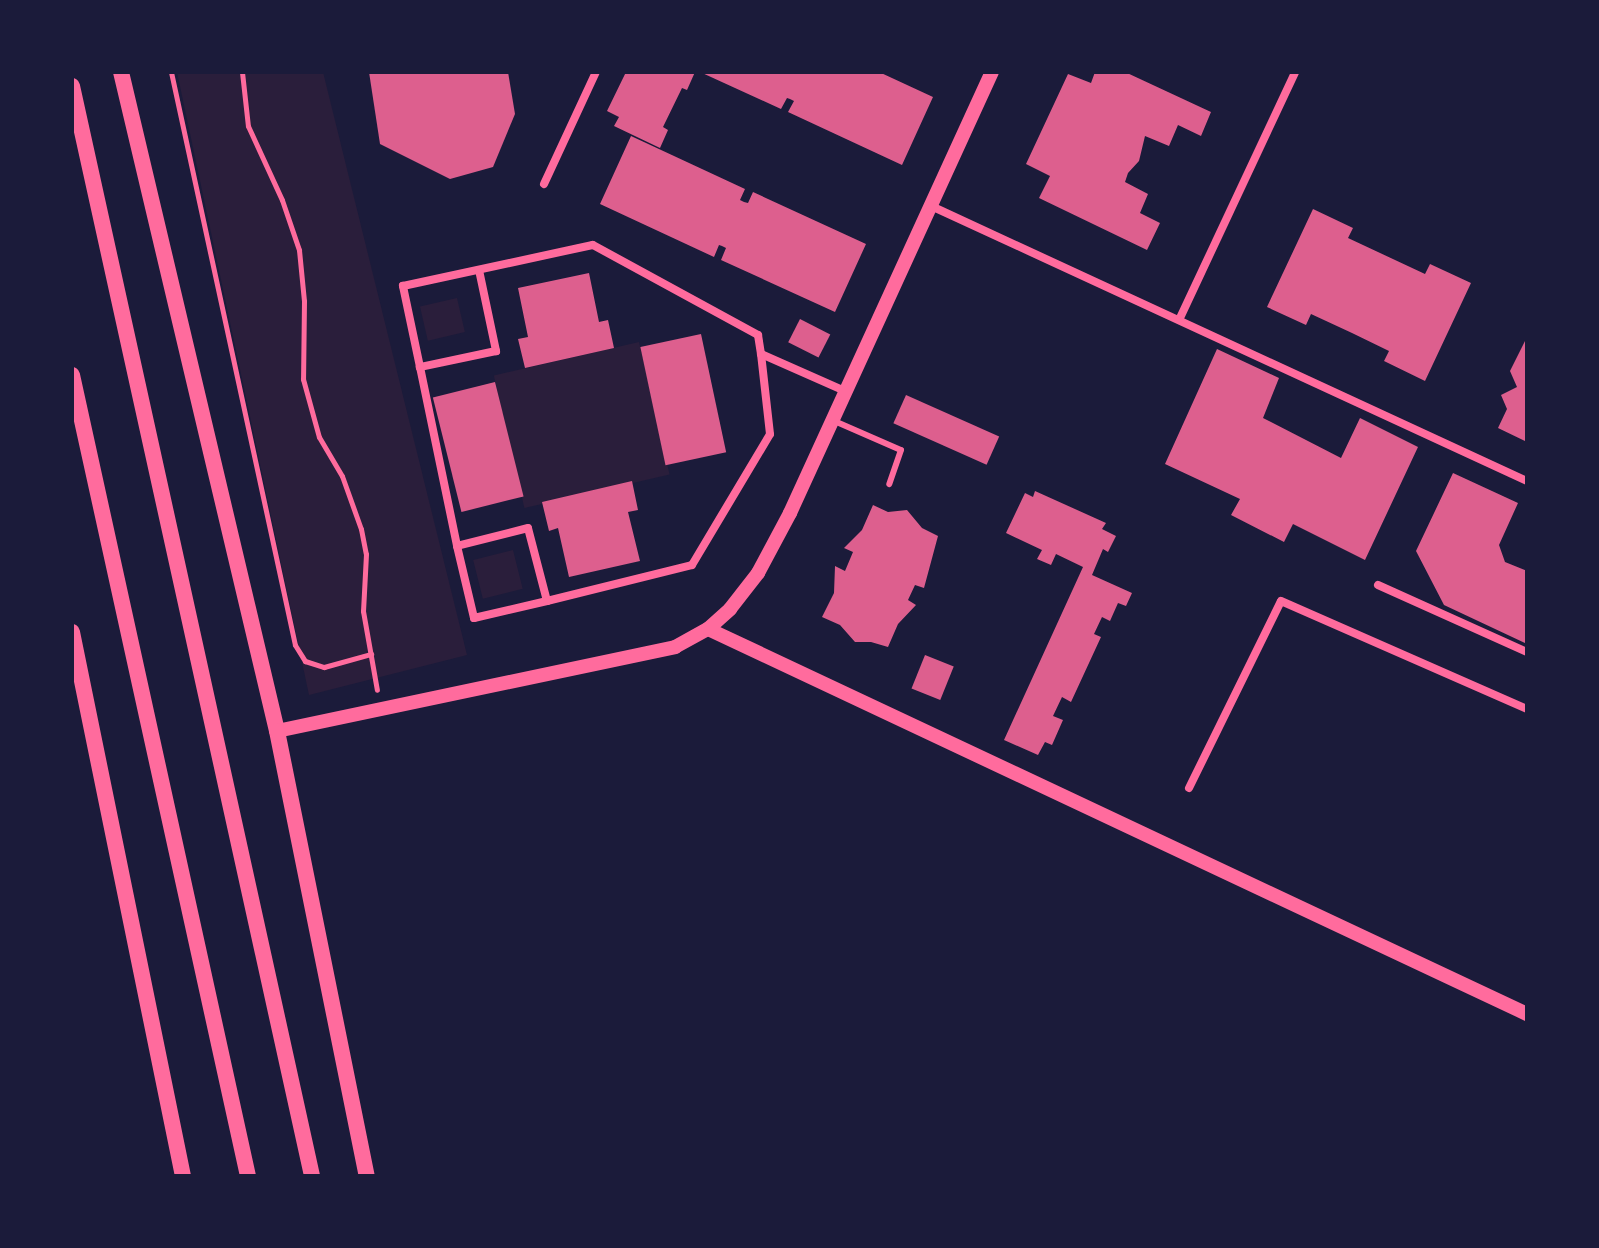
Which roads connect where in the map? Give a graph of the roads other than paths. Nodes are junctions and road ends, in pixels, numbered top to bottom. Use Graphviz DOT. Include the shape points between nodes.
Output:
graph roads {
  1 [pos="121,72"];
  2 [pos="596,72"];
  3 [pos="992,72"];
  4 [pos="1295,72"];
  5 [pos="72,86"];
  6 [pos="544,184"];
  7 [pos="929,205"];
  8 [pos="479,270"];
  9 [pos="1180,318"];
  10 [pos="761,354"];
  11 [pos="420,367"];
  12 [pos="72,375"];
  13 [pos="845,391"];
  14 [pos="832,420"];
  15 [pos="1527,481"];
  16 [pos="889,484"];
  17 [pos="457,546"];
  18 [pos="1378,585"];
  19 [pos="547,601"];
  20 [pos="708,629"];
  21 [pos="72,632"];
  22 [pos="1527,652"];
  23 [pos="1527,709"];
  24 [pos="277,731"];
  25 [pos="1189,788"];
  26 [pos="1527,1014"];
  27 [pos="183,1176"];
  28 [pos="248,1176"];
  29 [pos="312,1176"];
  30 [pos="367,1176"];
  1 -- 24 [label="main road"];
  2 -- 6 [label="street"];
  3 -- 7 [label="street"];
  4 -- 9 [label="street"];
  5 -- 29 [label="main road"];
  7 -- 9 [label="street"];
  7 -- 13 [label="street"];
  8 -- 10 [label="street" via="593,245 758,335"];
  8 -- 11 [label="street" via="403,286"];
  8 -- 11 [label="street" via="496,351"];
  9 -- 15 [label="street"];
  10 -- 13 [label="street"];
  10 -- 19 [label="street" via="770,434 692,565"];
  11 -- 17 [label="street"];
  12 -- 28 [label="main road"];
  13 -- 14 [label="street"];
  14 -- 16 [label="lane" via="901,450"];
  14 -- 20 [label="street" via="758,573"];
  17 -- 19 [label="street" via="528,528"];
  17 -- 19 [label="street" via="474,618"];
  18 -- 22 [label="street"];
  20 -- 24 [label="street" via="675,647"];
  20 -- 26 [label="street"];
  21 -- 27 [label="main road"];
  23 -- 25 [label="street" via="1281,601"];
  24 -- 30 [label="main road"];
}
